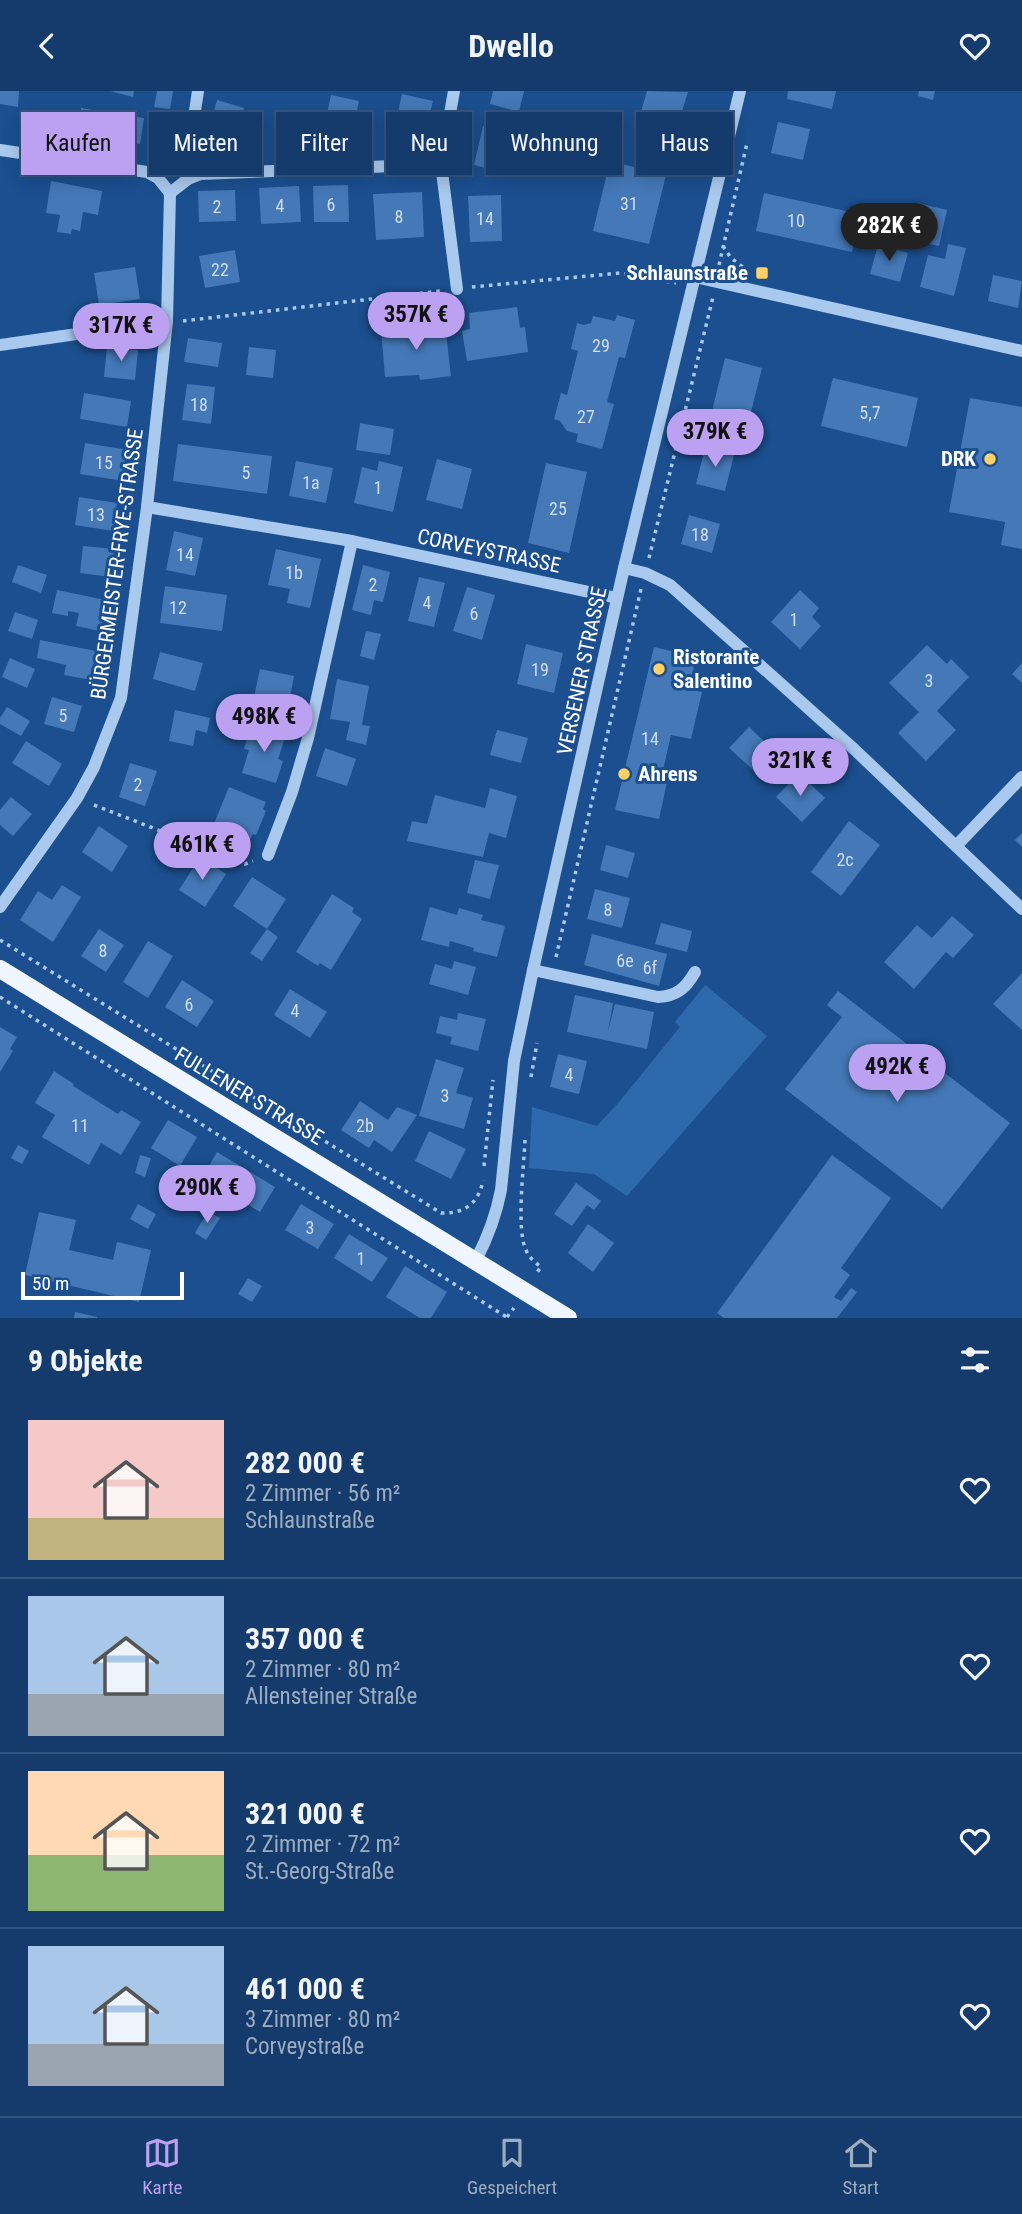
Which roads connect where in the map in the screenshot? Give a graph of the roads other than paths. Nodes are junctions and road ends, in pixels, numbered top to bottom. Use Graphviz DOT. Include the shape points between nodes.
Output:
graph roads {
  1 [pos="198,91"];
  2 [pos="454,91"];
  3 [pos="740,91"];
  4 [pos="450,112"];
  5 [pos="0,150"];
  6 [pos="386,166"];
  7 [pos="442,175"];
  8 [pos="188,179"];
  9 [pos="170,193"];
  10 [pos="695,277"];
  11 [pos="457,289"];
  12 [pos="167,321"];
  13 [pos="0,345"];
  14 [pos="1022,351"];
  15 [pos="147,507"];
  16 [pos="352,541"];
  17 [pos="624,568"];
  18 [pos="617,599"];
  19 [pos="1022,777"];
  20 [pos="957,845"];
  21 [pos="268,855"];
  22 [pos="0,907"];
  23 [pos="1022,909"];
  24 [pos="0,969"];
  25 [pos="533,970"];
  26 [pos="695,972"];
  27 [pos="475,1260"];
  28 [pos="568,1318"];
  1 -- 8 [label="street"];
  2 -- 4 [label="street"];
  3 -- 10 [label="street, VERSENER STRASSE"];
  5 -- 9 [label="street" via="147,172"];
  6 -- 8 [label="street" via="201,174"];
  7 -- 11 [label="street"];
  8 -- 9 [label="street"];
  9 -- 12 [label="street, BÜRGERMEISTER-FRYE-STRASSE"];
  10 -- 14 [label="street"];
  10 -- 17 [label="street, VERSENER STRASSE"];
  12 -- 13 [label="street"];
  12 -- 15 [label="street, BÜRGERMEISTER-FRYE-STRASSE"];
  15 -- 16 [label="street, CORVEYSTRASSE"];
  15 -- 22 [label="street, BÜRGERMEISTER-FRYE-STRASSE" via="121,698 77,798"];
  16 -- 18 [label="street, CORVEYSTRASSE"];
  16 -- 21 [label="street" via="308,738"];
  17 -- 18 [label="street, VERSENER STRASSE"];
  17 -- 20 [label="street" via="670,585"];
  18 -- 25 [label="street, VERSENER STRASSE"];
  19 -- 20 [label="street"];
  20 -- 23 [label="street"];
  24 -- 27 [label="main road, FULLENER STRASSE"];
  25 -- 26 [label="street" via="658,997 687,986"];
  25 -- 27 [label="street, VERSENER STRASSE" via="514,1061 502,1190 489,1237"];
  27 -- 28 [label="main road, FULLENER STRASSE"];
}
